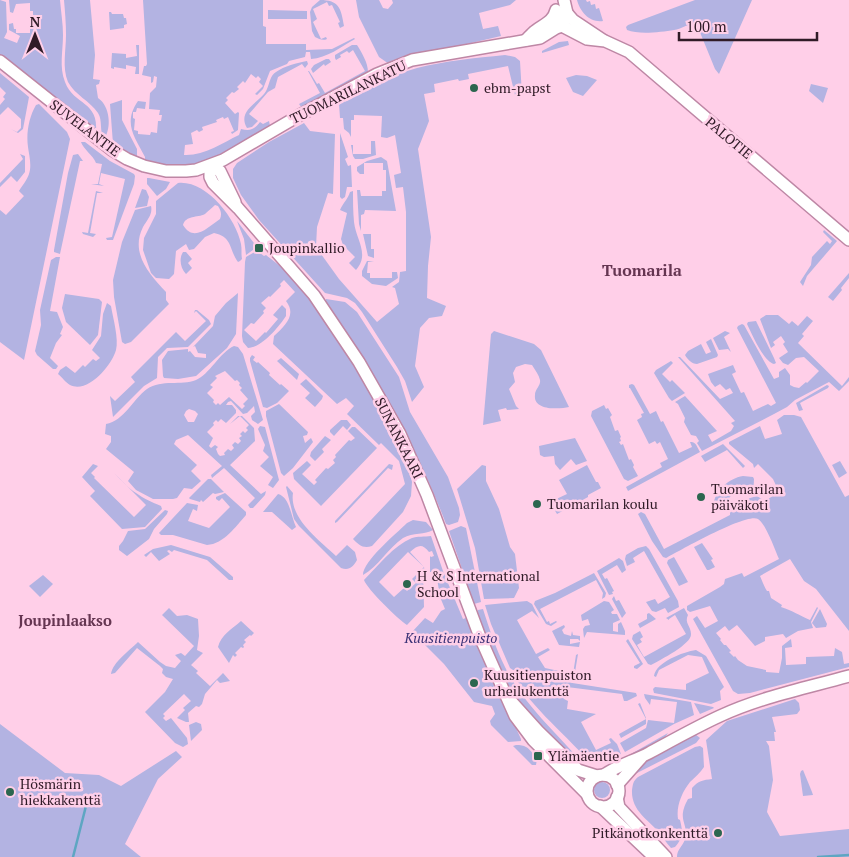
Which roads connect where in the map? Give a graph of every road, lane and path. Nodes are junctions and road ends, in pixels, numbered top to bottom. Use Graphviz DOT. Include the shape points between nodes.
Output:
graph roads {
  1 [pos="557,0"];
  2 [pos="564,0"];
  3 [pos="567,13"];
  4 [pos="555,16"];
  5 [pos="562,26"];
  6 [pos="526,40"];
  7 [pos="605,41"];
  8 [pos="0,61"];
  9 [pos="210,166"];
  10 [pos="849,240"];
  11 [pos="849,676"];
  12 [pos="507,697"];
  13 [pos="644,756"];
  14 [pos="601,775"];
  15 [pos="617,784"];
  16 [pos="587,794"];
  17 [pos="617,797"];
  18 [pos="600,806"];
  19 [pos="654,857"];
  20 [pos="666,857"];
  1 -- 4 [label="street"];
  2 -- 3 [label="street"];
  3 -- 4 [label="street"];
  3 -- 5 [label="street"];
  3 -- 7 [label="street, PALOTIE"];
  4 -- 5 [label="street, PALOTIE"];
  4 -- 6 [label="street, TUOMARILANKATU"];
  5 -- 6 [label="street, TUOMARILANKATU" via="540,38"];
  5 -- 7 [label="street, PALOTIE" via="587,39"];
  6 -- 9 [label="street, TUOMARILANKATU" via="412,60 300,115"];
  7 -- 10 [label="street, PALOTIE" via="629,52"];
  8 -- 9 [label="street, SUVELANTIE" via="96,139 127,159 144,166 174,171"];
  9 -- 12 [label="street, SUNANKAARI" via="210,177 214,183 314,295 359,362 400,434"];
  11 -- 13 [label="street" via="736,709"];
  12 -- 14 [label="street, SUNANKAARI" via="578,770"];
  12 -- 16 [label="street, SUNANKAARI" via="515,716 533,740"];
  13 -- 14 [label="street"];
  13 -- 15 [label="street"];
  14 -- 15 [label="street"];
  14 -- 16 [label="street" via="588,784"];
  15 -- 17 [label="street"];
  16 -- 18 [label="street"];
  17 -- 18 [label="street" via="610,805"];
  17 -- 20 [label="street" via="619,807"];
  18 -- 19 [label="street"];
}
